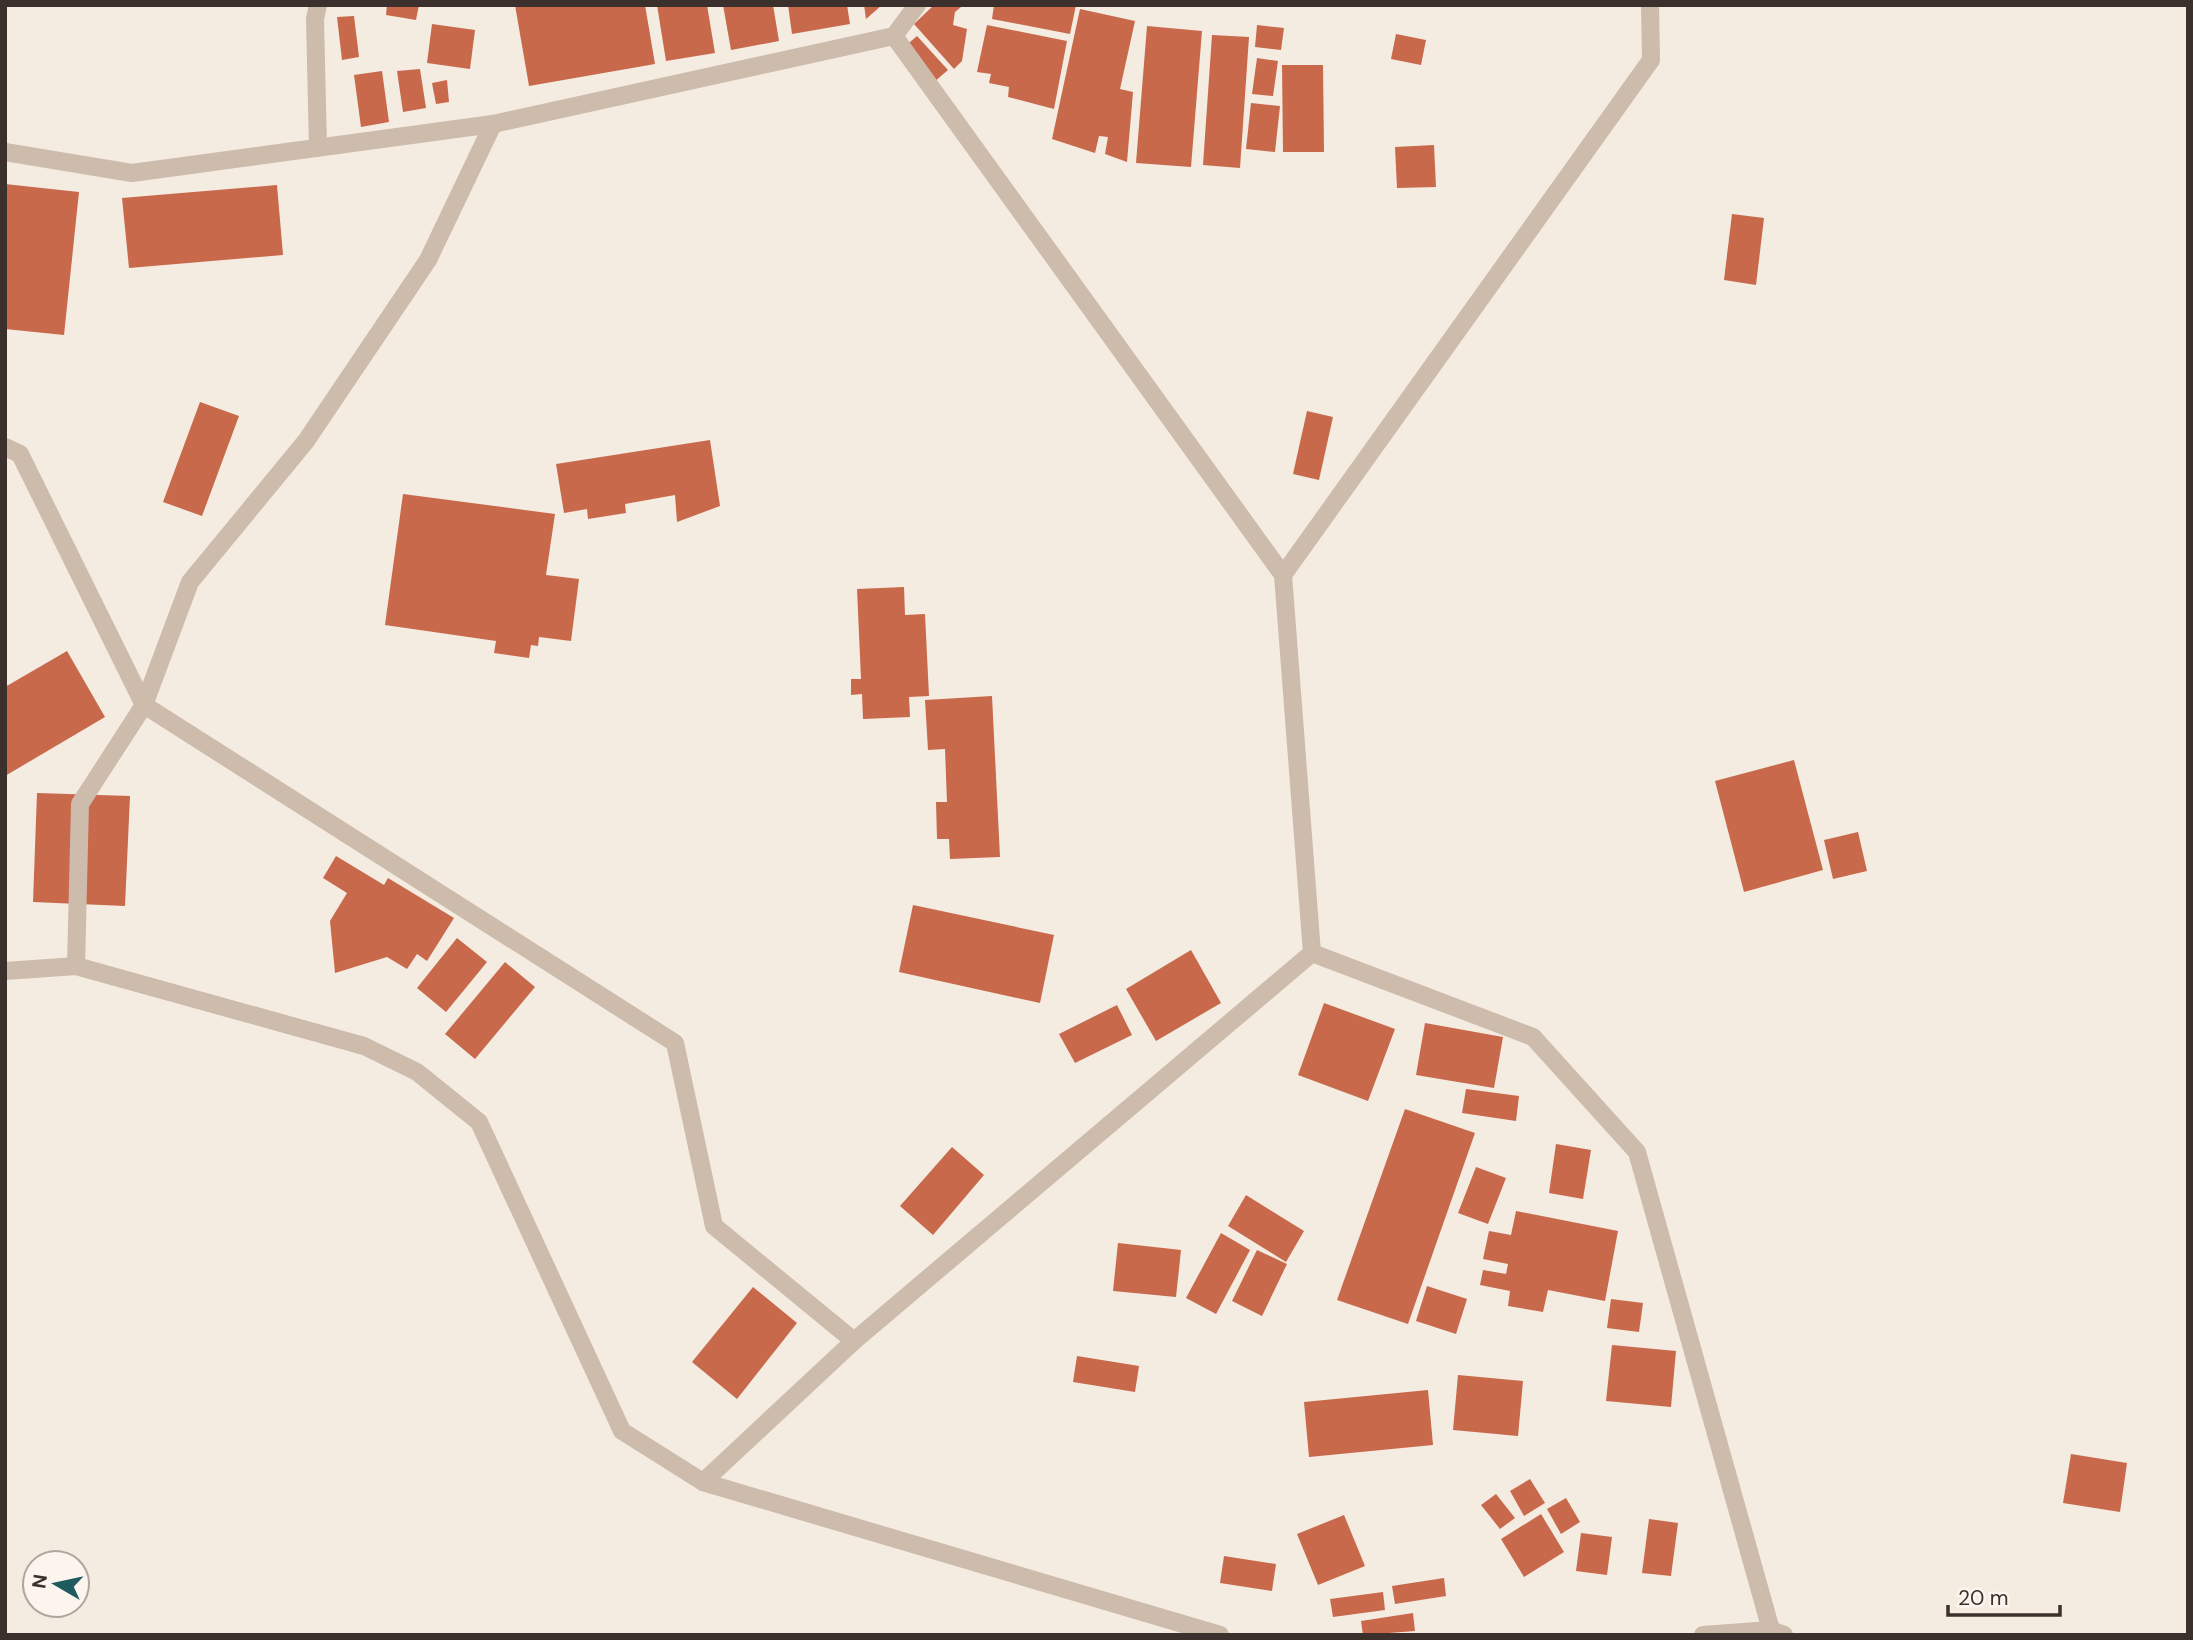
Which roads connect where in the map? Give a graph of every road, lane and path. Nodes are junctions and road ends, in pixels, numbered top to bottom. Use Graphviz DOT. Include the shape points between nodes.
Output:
graph roads {
  1 [pos="318,5"];
  2 [pos="917,5"];
  3 [pos="1650,5"];
  4 [pos="894,36"];
  5 [pos="493,124"];
  6 [pos="317,148"];
  7 [pos="5,152"];
  8 [pos="5,447"];
  9 [pos="1283,575"];
  10 [pos="144,705"];
  11 [pos="1312,953"];
  12 [pos="76,966"];
  13 [pos="5,971"];
  14 [pos="853,1341"];
  15 [pos="703,1482"];
  16 [pos="1777,1633"];
  17 [pos="1220,1635"];
  18 [pos="1703,1635"];
  1 -- 6 [label="street"];
  2 -- 4 [label="street"];
  3 -- 9 [label="street" via="1651,60"];
  4 -- 5 [label="street"];
  4 -- 9 [label="street"];
  5 -- 6 [label="street"];
  5 -- 10 [label="street" via="428,260 306,441 190,582"];
  6 -- 7 [label="street" via="132,173"];
  8 -- 10 [label="street" via="20,454"];
  9 -- 11 [label="street"];
  10 -- 12 [label="street" via="80,804"];
  10 -- 14 [label="street" via="675,1043 714,1226"];
  11 -- 14 [label="street"];
  11 -- 16 [label="street" via="1533,1037 1637,1152"];
  12 -- 13 [label="street"];
  12 -- 15 [label="street" via="364,1046 417,1072 479,1122 622,1431"];
  14 -- 15 [label="street"];
  15 -- 17 [label="street"];
  16 -- 18 [label="street"];
}
